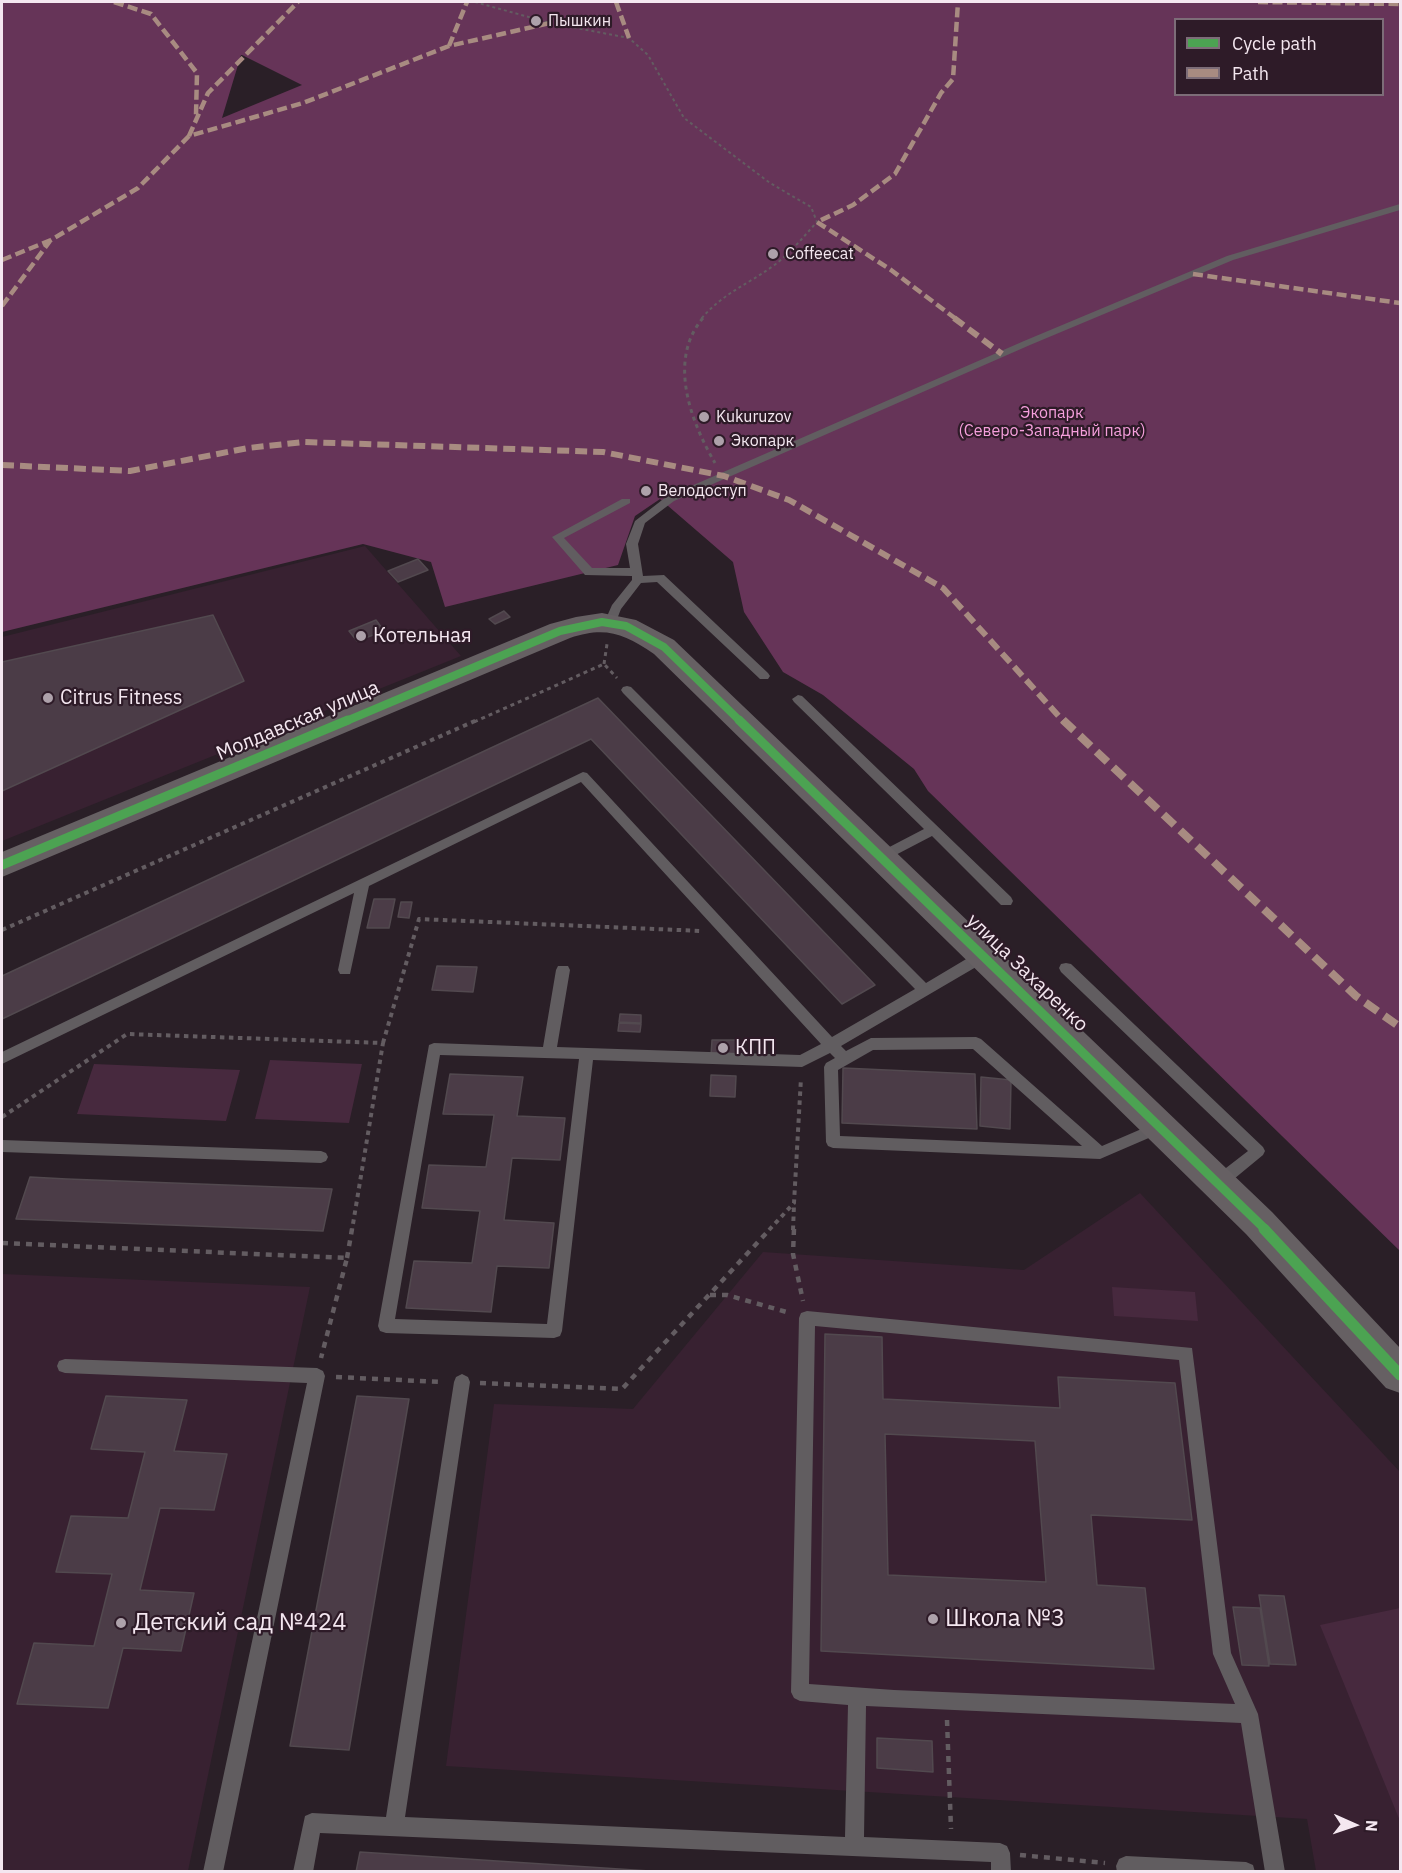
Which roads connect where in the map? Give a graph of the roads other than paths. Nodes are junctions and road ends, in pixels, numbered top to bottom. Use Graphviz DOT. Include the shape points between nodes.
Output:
graph roads {
  1 [pos="1401,207"];
  2 [pos="626,501"];
  3 [pos="638,576"];
  4 [pos="611,621"];
  5 [pos="764,676"];
  6 [pos="627,690"];
  7 [pos="798,699"];
  8 [pos="933,830"];
  9 [pos="881,857"];
  10 [pos="2,865"];
  11 [pos="363,883"];
  12 [pos="1006,901"];
  13 [pos="983,956"];
  14 [pos="1066,968"];
  15 [pos="345,970"];
  16 [pos="563,970"];
  17 [pos="923,989"];
  18 [pos="831,1045"];
  19 [pos="549,1053"];
  20 [pos="586,1054"];
  21 [pos="2,1058"];
  22 [pos="845,1059"];
  23 [pos="1160,1127"];
  24 [pos="2,1146"];
  25 [pos="1100,1153"];
  26 [pos="321,1157"];
  27 [pos="1218,1183"];
  28 [pos="65,1366"];
  29 [pos="1401,1375"];
  30 [pos="462,1382"];
  31 [pos="857,1696"];
  32 [pos="1249,1714"];
  33 [pos="394,1827"];
  34 [pos="854,1846"];
  35 [pos="1001,1862"];
  36 [pos="1127,1869"];
  37 [pos="213,1872"];
  38 [pos="303,1872"];
  39 [pos="1246,1872"];
  40 [pos="1275,1872"];
  1 -- 3 [label="lane" via="1230,258 670,499 640,521 632,544"];
  2 -- 3 [label="lane" via="557,537 589,572"];
  3 -- 4 [label="lane"];
  3 -- 5 [label="lane" via="660,578"];
  4 -- 9 [label="street, улица Захаренко" via="639,630 664,647"];
  4 -- 10 [label="street, Молдавская улица" via="584,623 560,631"];
  6 -- 17 [label="lane"];
  7 -- 8 [label="lane"];
  8 -- 9 [label="lane"];
  8 -- 12 [label="lane"];
  9 -- 13 [label="street, улица Захаренко"];
  11 -- 15 [label="lane"];
  11 -- 18 [label="lane" via="583,776"];
  11 -- 21 [label="lane"];
  13 -- 17 [label="lane"];
  13 -- 23 [label="street, улица Захаренко"];
  14 -- 27 [label="lane" via="1257,1151"];
  16 -- 19 [label="lane"];
  17 -- 18 [label="lane"];
  18 -- 20 [label="lane" via="802,1061"];
  18 -- 22 [label="lane"];
  19 -- 20 [label="lane"];
  19 -- 20 [label="lane" via="434,1049 386,1326 554,1331"];
  22 -- 25 [label="lane" via="872,1044 976,1043"];
  22 -- 25 [label="lane" via="831,1068 833,1142"];
  23 -- 25 [label="lane"];
  23 -- 27 [label="street, улица Захаренко"];
  24 -- 26 [label="lane"];
  27 -- 29 [label="street, улица Захаренко"];
  28 -- 37 [label="lane" via="317,1376"];
  30 -- 33 [label="lane"];
  31 -- 32 [label="lane"];
  31 -- 32 [label="lane" via="800,1692 807,1318 1186,1353 1222,1654"];
  31 -- 34 [label="lane"];
  32 -- 40 [label="lane"];
  33 -- 34 [label="lane"];
  33 -- 38 [label="lane" via="312,1823"];
  34 -- 35 [label="lane" via="952,1851"];
  36 -- 39 [label="lane"];
}
